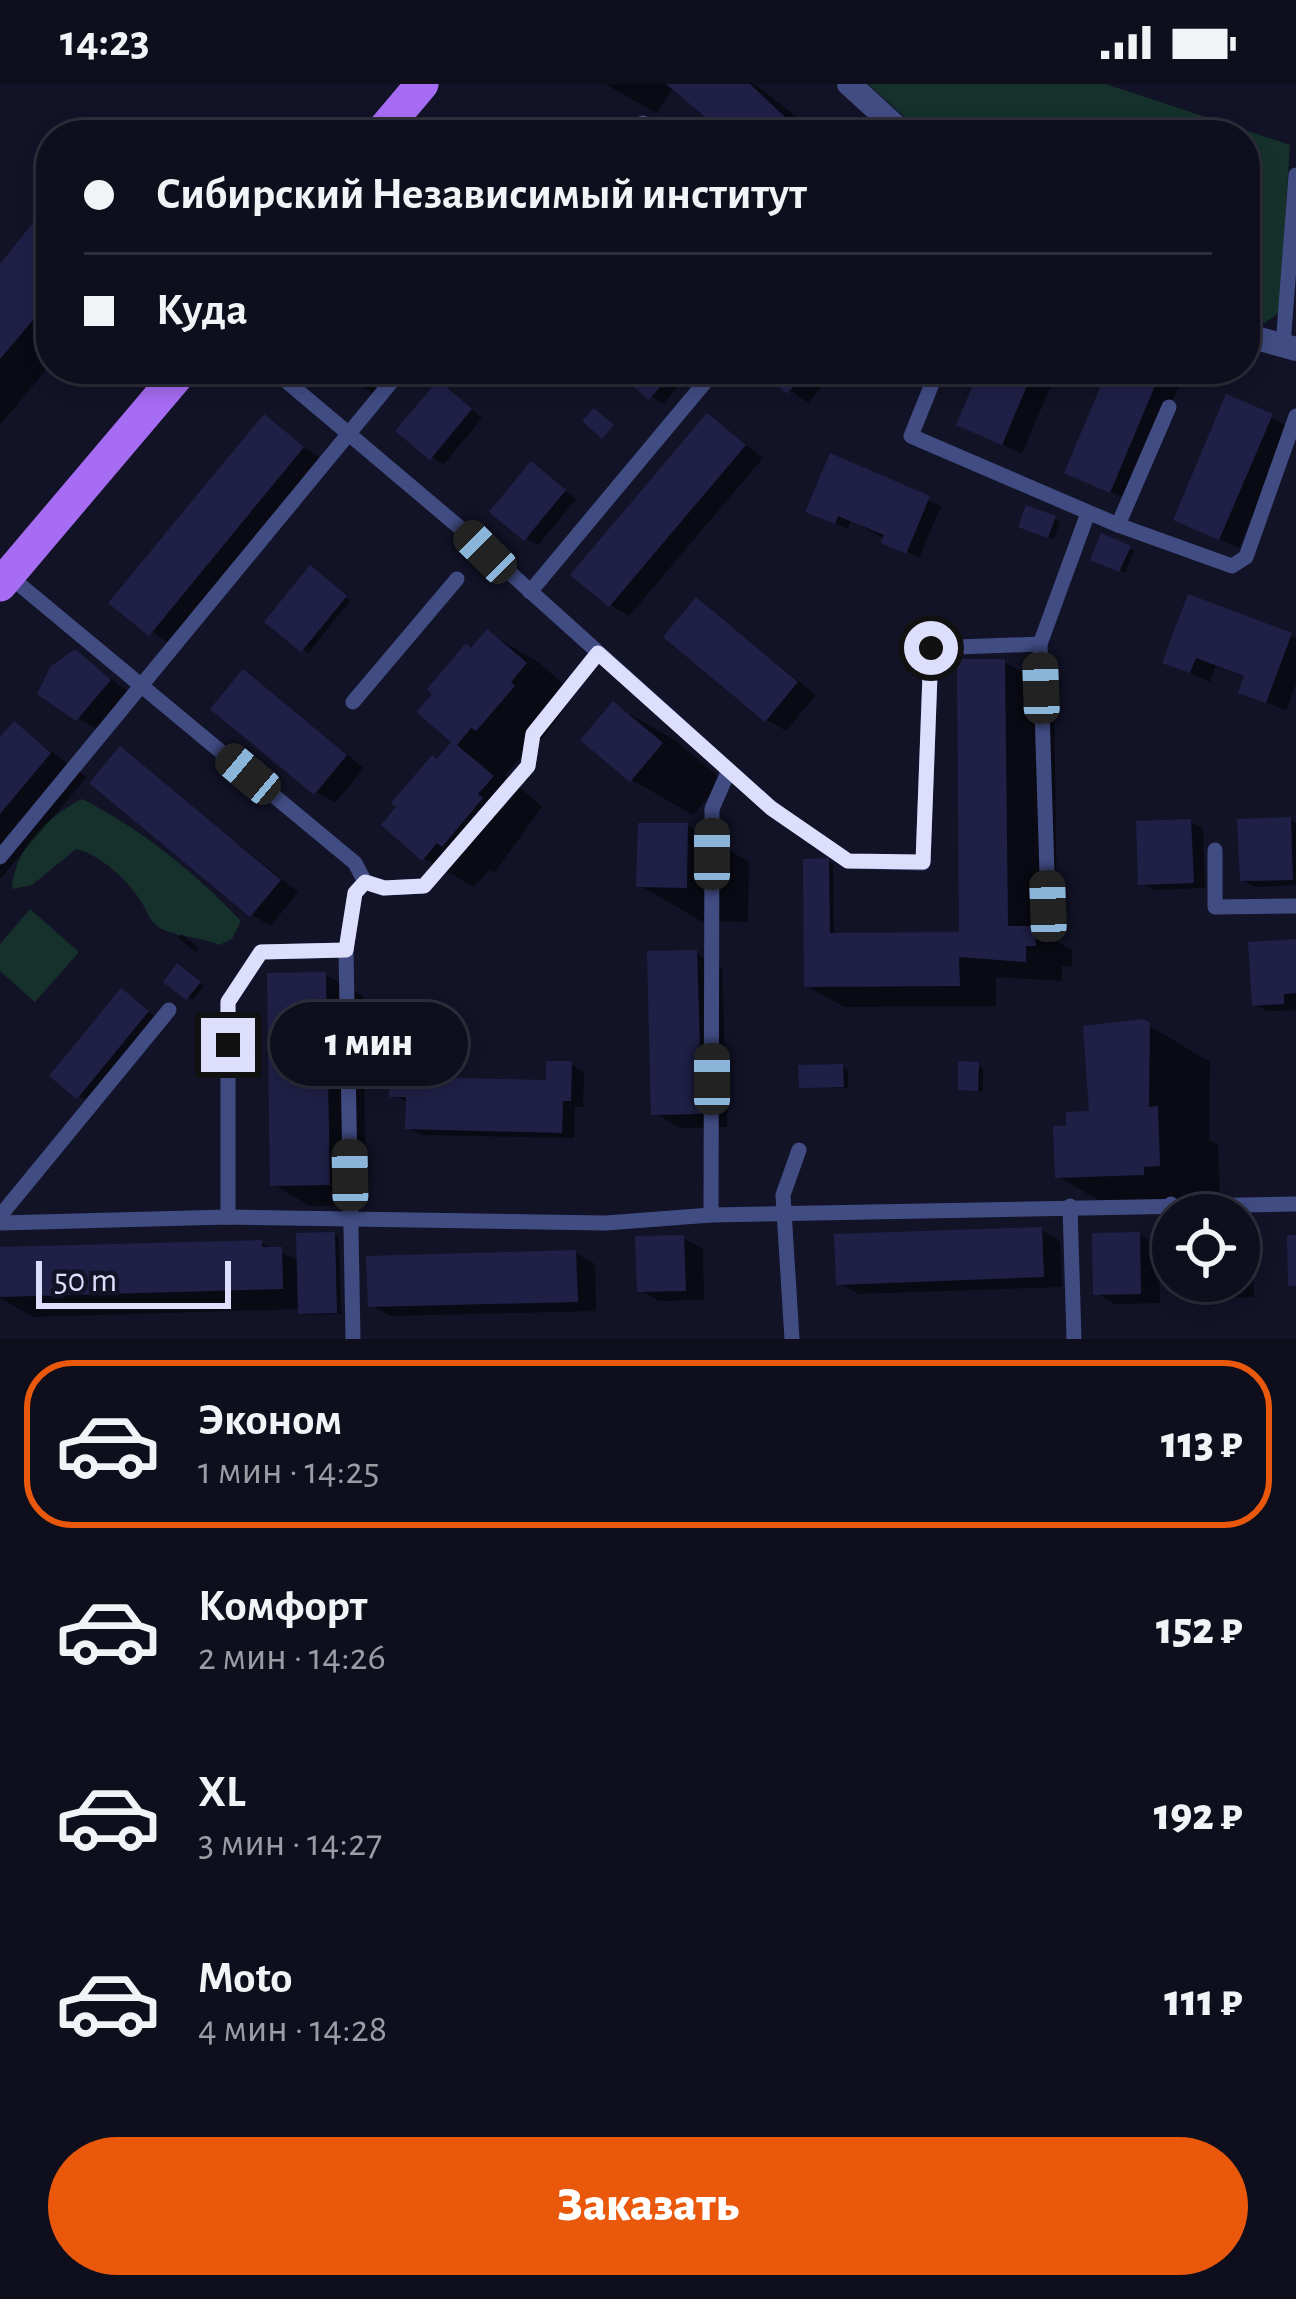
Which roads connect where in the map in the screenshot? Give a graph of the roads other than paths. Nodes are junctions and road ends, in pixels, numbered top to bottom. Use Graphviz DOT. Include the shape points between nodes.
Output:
graph roads {
  1 [pos="422,84"];
  2 [pos="848,84"];
  3 [pos="392,120"];
  4 [pos="888,120"];
  5 [pos="1296,176"];
  6 [pos="1260,339"];
  7 [pos="1290,348"];
  8 [pos="170,384"];
  9 [pos="290,384"];
  10 [pos="390,384"];
  11 [pos="703,384"];
  12 [pos="932,384"];
  13 [pos="1169,407"];
  14 [pos="1296,416"];
  15 [pos="350,433"];
  16 [pos="1088,513"];
  17 [pos="1118,525"];
  18 [pos="4,580"];
  19 [pos="458,580"];
  20 [pos="530,592"];
  21 [pos="1040,644"];
  22 [pos="598,653"];
  23 [pos="141,685"];
  24 [pos="352,702"];
  25 [pos="728,772"];
  26 [pos="1215,850"];
  27 [pos="0,857"];
  28 [pos="365,882"];
  29 [pos="1048,906"];
  30 [pos="1296,906"];
  31 [pos="346,950"];
  32 [pos="170,1010"];
  33 [pos="799,1150"];
  34 [pos="1152,1204"];
  35 [pos="1260,1204"];
  36 [pos="1296,1204"];
  37 [pos="1070,1206"];
  38 [pos="783,1214"];
  39 [pos="712,1215"];
  40 [pos="228,1217"];
  41 [pos="0,1220"];
  42 [pos="351,1220"];
  43 [pos="353,1339"];
  44 [pos="792,1339"];
  45 [pos="1074,1339"];
  1 -- 3 [label="main road"];
  2 -- 4 [label="street"];
  5 -- 7 [label="lane"];
  6 -- 7 [label="street"];
  8 -- 18 [label="main road"];
  9 -- 15 [label="lane"];
  10 -- 15 [label="lane"];
  11 -- 20 [label="lane"];
  12 -- 16 [label="lane" via="911,436"];
  13 -- 17 [label="lane"];
  14 -- 17 [label="lane" via="1246,557 1232,566"];
  15 -- 20 [label="lane"];
  15 -- 23 [label="lane"];
  16 -- 17 [label="lane"];
  16 -- 21 [label="lane"];
  18 -- 23 [label="lane"];
  19 -- 24 [label="lane"];
  20 -- 22 [label="lane"];
  21 -- 25 [label="lane" via="931,648 923,862 848,861"];
  21 -- 29 [label="lane"];
  22 -- 25 [label="lane"];
  22 -- 28 [label="lane" via="533,734 528,766 424,886"];
  23 -- 27 [label="lane"];
  23 -- 28 [label="lane" via="355,863"];
  25 -- 39 [label="lane" via="712,809"];
  26 -- 30 [label="lane" via="1215,907"];
  28 -- 31 [label="lane" via="355,893"];
  31 -- 40 [label="lane" via="261,952 228,1002"];
  31 -- 42 [label="lane"];
  32 -- 41 [label="lane"];
  33 -- 38 [label="lane"];
  34 -- 37 [label="lane"];
  35 -- 36 [label="lane"];
  37 -- 38 [label="lane"];
  37 -- 45 [label="lane"];
  38 -- 39 [label="lane"];
  38 -- 44 [label="lane"];
  39 -- 42 [label="lane" via="585,1223"];
  40 -- 41 [label="lane"];
  40 -- 42 [label="lane"];
  42 -- 43 [label="lane"];
}
